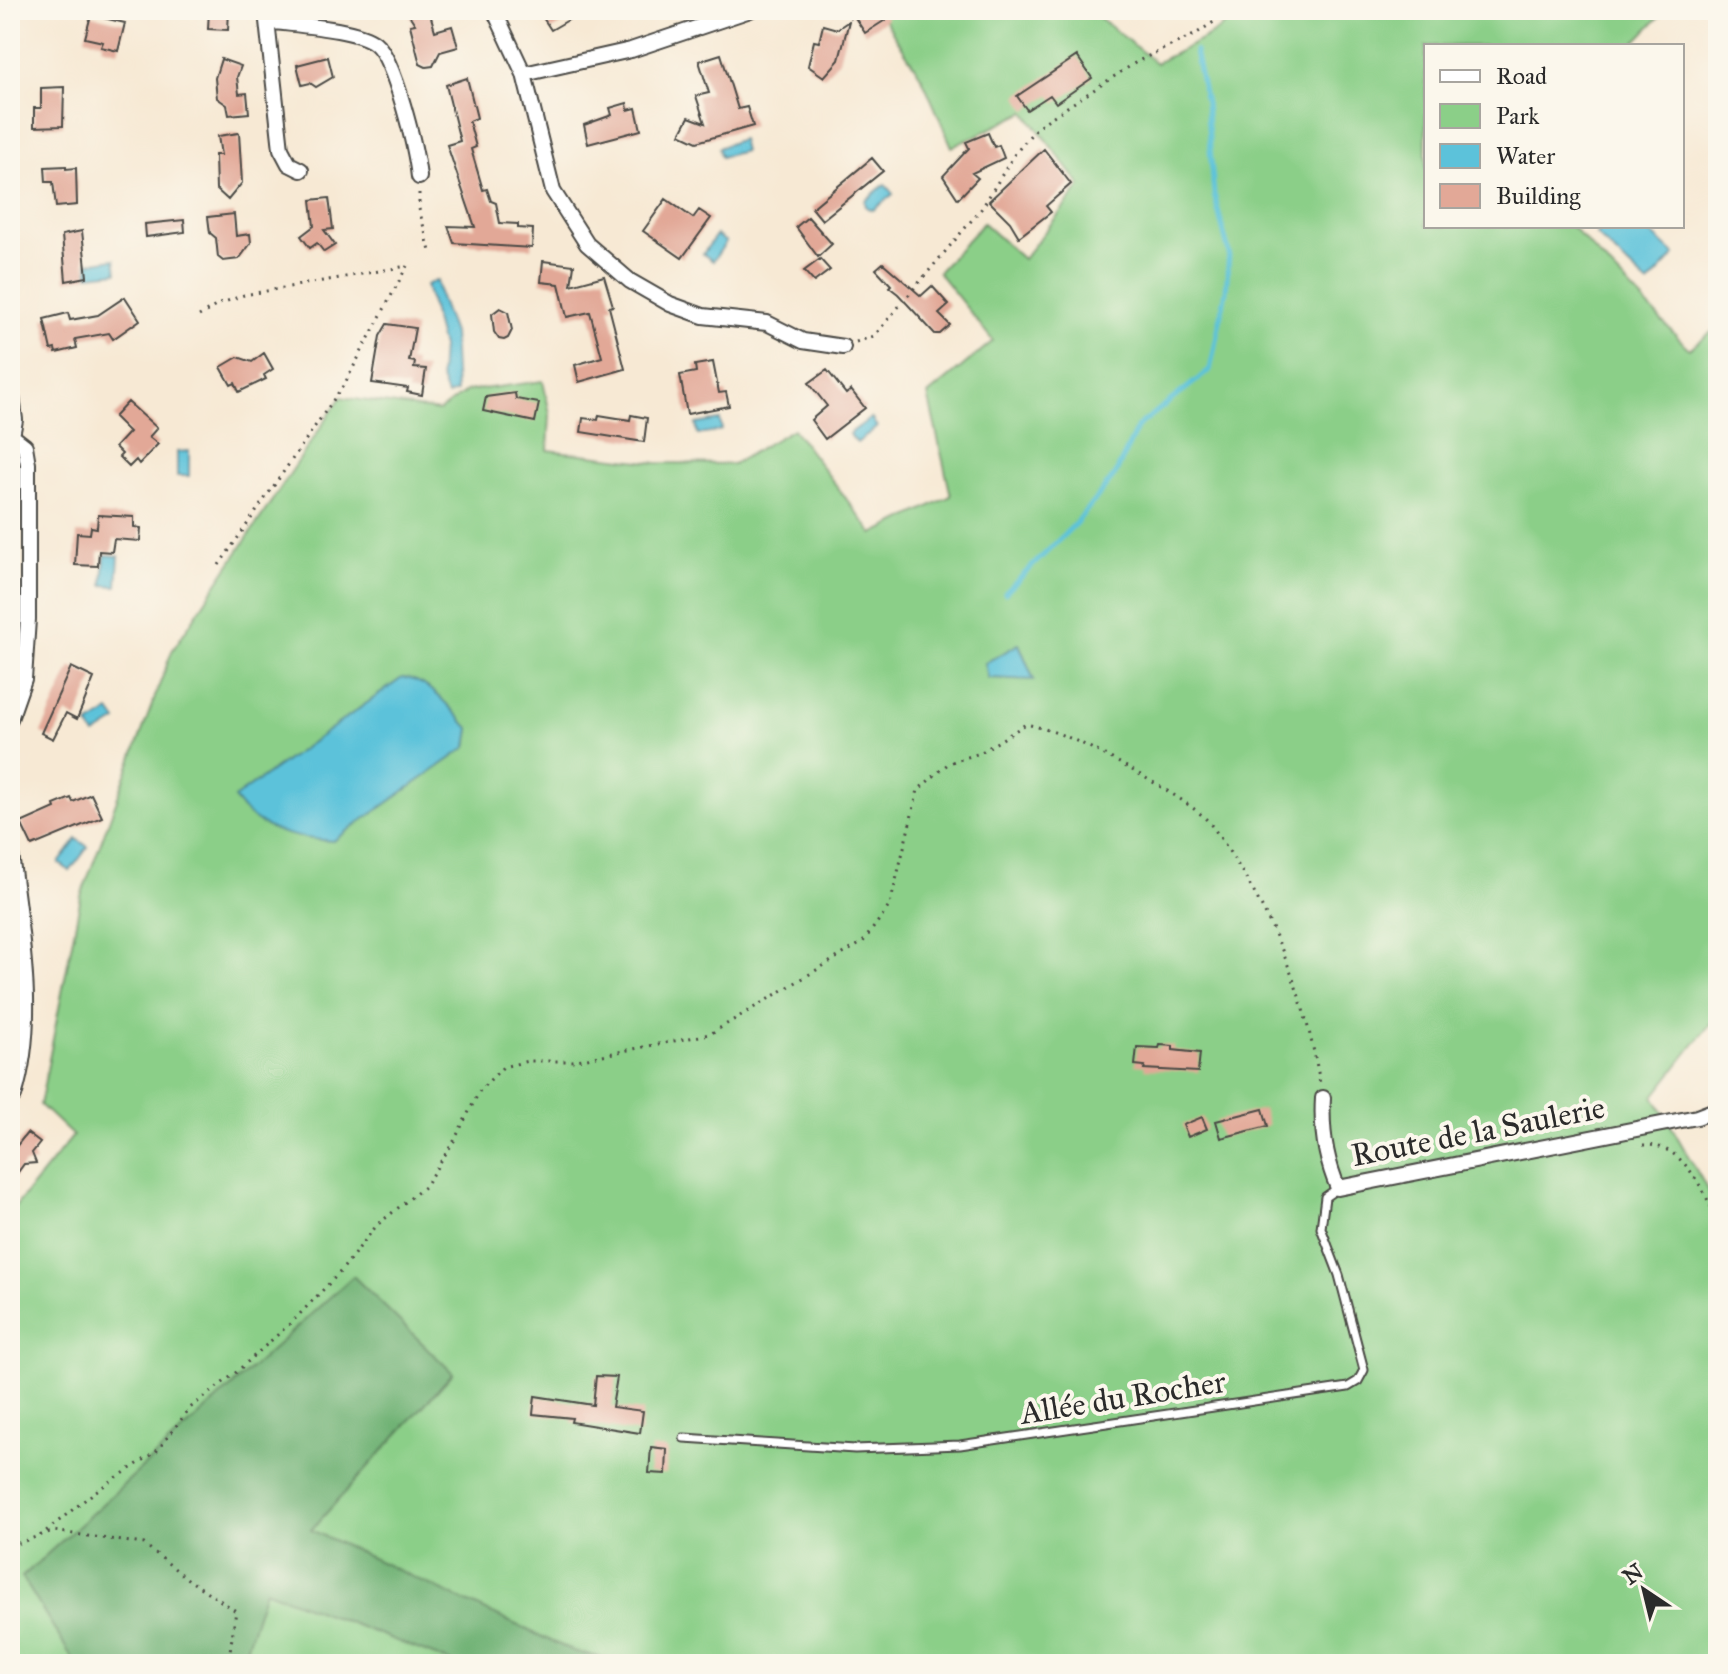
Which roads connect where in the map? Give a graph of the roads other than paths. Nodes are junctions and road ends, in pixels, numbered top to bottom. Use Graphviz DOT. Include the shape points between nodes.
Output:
graph roads {
  1 [pos="494,10"];
  2 [pos="750,10"];
  3 [pos="269,15"];
  4 [pos="524,74"];
  5 [pos="301,170"];
  6 [pos="419,177"];
  7 [pos="843,347"];
  8 [pos="10,381"];
  9 [pos="11,437"];
  10 [pos="10,719"];
  11 [pos="10,845"];
  12 [pos="14,1096"];
  13 [pos="1323,1098"];
  14 [pos="1718,1109"];
  15 [pos="1338,1188"];
  16 [pos="684,1438"];
  1 -- 4 [label="street"];
  2 -- 4 [label="street" via="631,50"];
  3 -- 5 [label="street" via="281,149 289,164"];
  3 -- 6 [label="street" via="357,34 376,44 415,144"];
  4 -- 7 [label="street" via="553,191 587,244 630,281 703,316 767,323 803,341"];
  8 -- 9 [label="street" via="15,420"];
  9 -- 10 [label="street" via="25,446 28,464 28,619 24,679"];
  11 -- 12 [label="street" via="24,972 25,1043"];
  13 -- 15 [label="street, Route de la Saulerie" via="1327,1161"];
  14 -- 15 [label="street, Route de la Saulerie"];
  15 -- 16 [label="lane, Allée du Rocher" via="1325,1197 1321,1228 1362,1352 1364,1370 1348,1387 960,1445 855,1449"];
}
